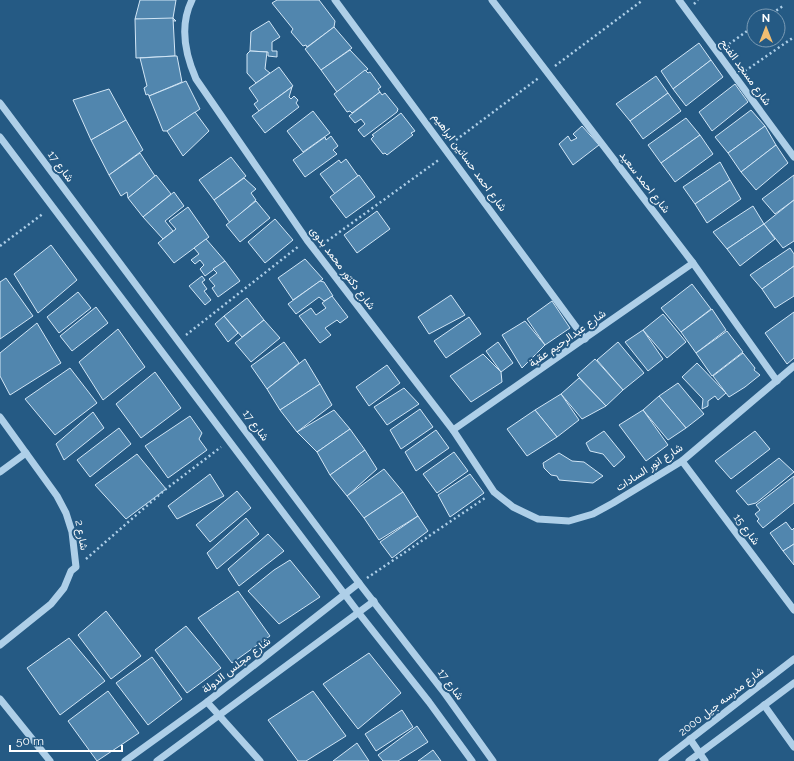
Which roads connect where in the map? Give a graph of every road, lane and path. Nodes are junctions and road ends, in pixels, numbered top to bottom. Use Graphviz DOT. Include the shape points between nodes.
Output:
graph roads {
  1 [pos="192,0"];
  2 [pos="335,0"];
  3 [pos="492,0"];
  4 [pos="679,0"];
  5 [pos="783,6"];
  6 [pos="780,8"];
  7 [pos="746,32"];
  8 [pos="794,37"];
  9 [pos="718,52"];
  10 [pos="736,78"];
  11 [pos="0,102"];
  12 [pos="0,137"];
  13 [pos="449,152"];
  14 [pos="794,157"];
  15 [pos="52,207"];
  16 [pos="307,240"];
  17 [pos="0,246"];
  18 [pos="314,250"];
  19 [pos="693,263"];
  20 [pos="585,339"];
  21 [pos="179,341"];
  22 [pos="794,366"];
  23 [pos="776,381"];
  24 [pos="0,417"];
  25 [pos="453,430"];
  26 [pos="229,441"];
  27 [pos="26,453"];
  28 [pos="682,461"];
  29 [pos="0,472"];
  30 [pos="494,492"];
  31 [pos="538,519"];
  32 [pos="76,567"];
  33 [pos="360,583"];
  34 [pos="344,594"];
  35 [pos="374,601"];
  36 [pos="794,610"];
  37 [pos="358,612"];
  38 [pos="0,645"];
  39 [pos="794,658"];
  40 [pos="794,683"];
  41 [pos="0,698"];
  42 [pos="207,702"];
  43 [pos="764,705"];
  44 [pos="219,716"];
  45 [pos="690,739"];
  46 [pos="794,747"];
  47 [pos="700,752"];
  48 [pos="50,761"];
  49 [pos="125,761"];
  50 [pos="157,761"];
  51 [pos="260,761"];
  52 [pos="472,761"];
  53 [pos="493,761"];
  54 [pos="662,761"];
  55 [pos="689,761"];
  56 [pos="705,761"];
  1 -- 16 [label="street, شارع دكتور محمد بدوى" via="185,21 184,41 188,61 196,79"];
  2 -- 13 [label="street, شارع احمد حسانين ابراهيم"];
  3 -- 19 [label="street, شارع احمد سعيد"];
  4 -- 9 [label="street, شارع مسجد الفتح"];
  5 -- 6 [label="path"];
  7 -- 9 [label="path"];
  8 -- 10 [label="path"];
  9 -- 10 [label="street, شارع مسجد الفتح"];
  10 -- 14 [label="street, شارع مسجد الفتح"];
  11 -- 21 [label="street, شارع 17"];
  12 -- 15 [label="street"];
  13 -- 18 [label="path"];
  13 -- 20 [label="street, شارع احمد حسانين ابراهيم"];
  15 -- 17 [label="path"];
  15 -- 26 [label="street"];
  16 -- 18 [label="street, شارع دكتور محمد بدوى"];
  16 -- 21 [label="path"];
  18 -- 25 [label="street, شارع دكتور محمد بدوى"];
  19 -- 20 [label="street, شارع عبدالرحيم عقبة"];
  19 -- 23 [label="street, شارع احمد سعيد"];
  20 -- 25 [label="street, شارع عبدالرحيم عقبة"];
  21 -- 33 [label="street, شارع 17"];
  22 -- 23 [label="street, شارع انور السادات"];
  23 -- 28 [label="street, شارع انور السادات"];
  24 -- 27 [label="street, شارع 2"];
  25 -- 30 [label="street, شارع دكتور محمد بدوى"];
  26 -- 32 [label="path" via="166,490"];
  26 -- 34 [label="street"];
  27 -- 29 [label="street"];
  27 -- 32 [label="street, شارع 2" via="66,513 72,532"];
  28 -- 31 [label="street, شارع انور السادات" via="593,514 569,521"];
  28 -- 36 [label="street, شارع 15"];
  30 -- 31 [label="street, شارع دكتور محمد بدوى" via="513,507"];
  30 -- 33 [label="path"];
  32 -- 38 [label="street, شارع 2" via="51,604"];
  33 -- 34 [label="street, شارع مجلس الدولة"];
  33 -- 35 [label="street, شارع 17"];
  34 -- 37 [label="street"];
  34 -- 42 [label="street, شارع مجلس الدولة"];
  35 -- 37 [label="street"];
  35 -- 53 [label="street, شارع 17"];
  37 -- 44 [label="street"];
  37 -- 52 [label="street"];
  39 -- 45 [label="street, شارع مدرسه جيل 2000"];
  40 -- 43 [label="street"];
  41 -- 48 [label="street"];
  42 -- 44 [label="street"];
  42 -- 49 [label="street, شارع مجلس الدولة"];
  43 -- 46 [label="street"];
  43 -- 47 [label="street"];
  44 -- 50 [label="street"];
  44 -- 51 [label="street"];
  45 -- 47 [label="street"];
  45 -- 54 [label="street, شارع مدرسه جيل 2000"];
  47 -- 55 [label="street"];
  47 -- 56 [label="street"];
}
